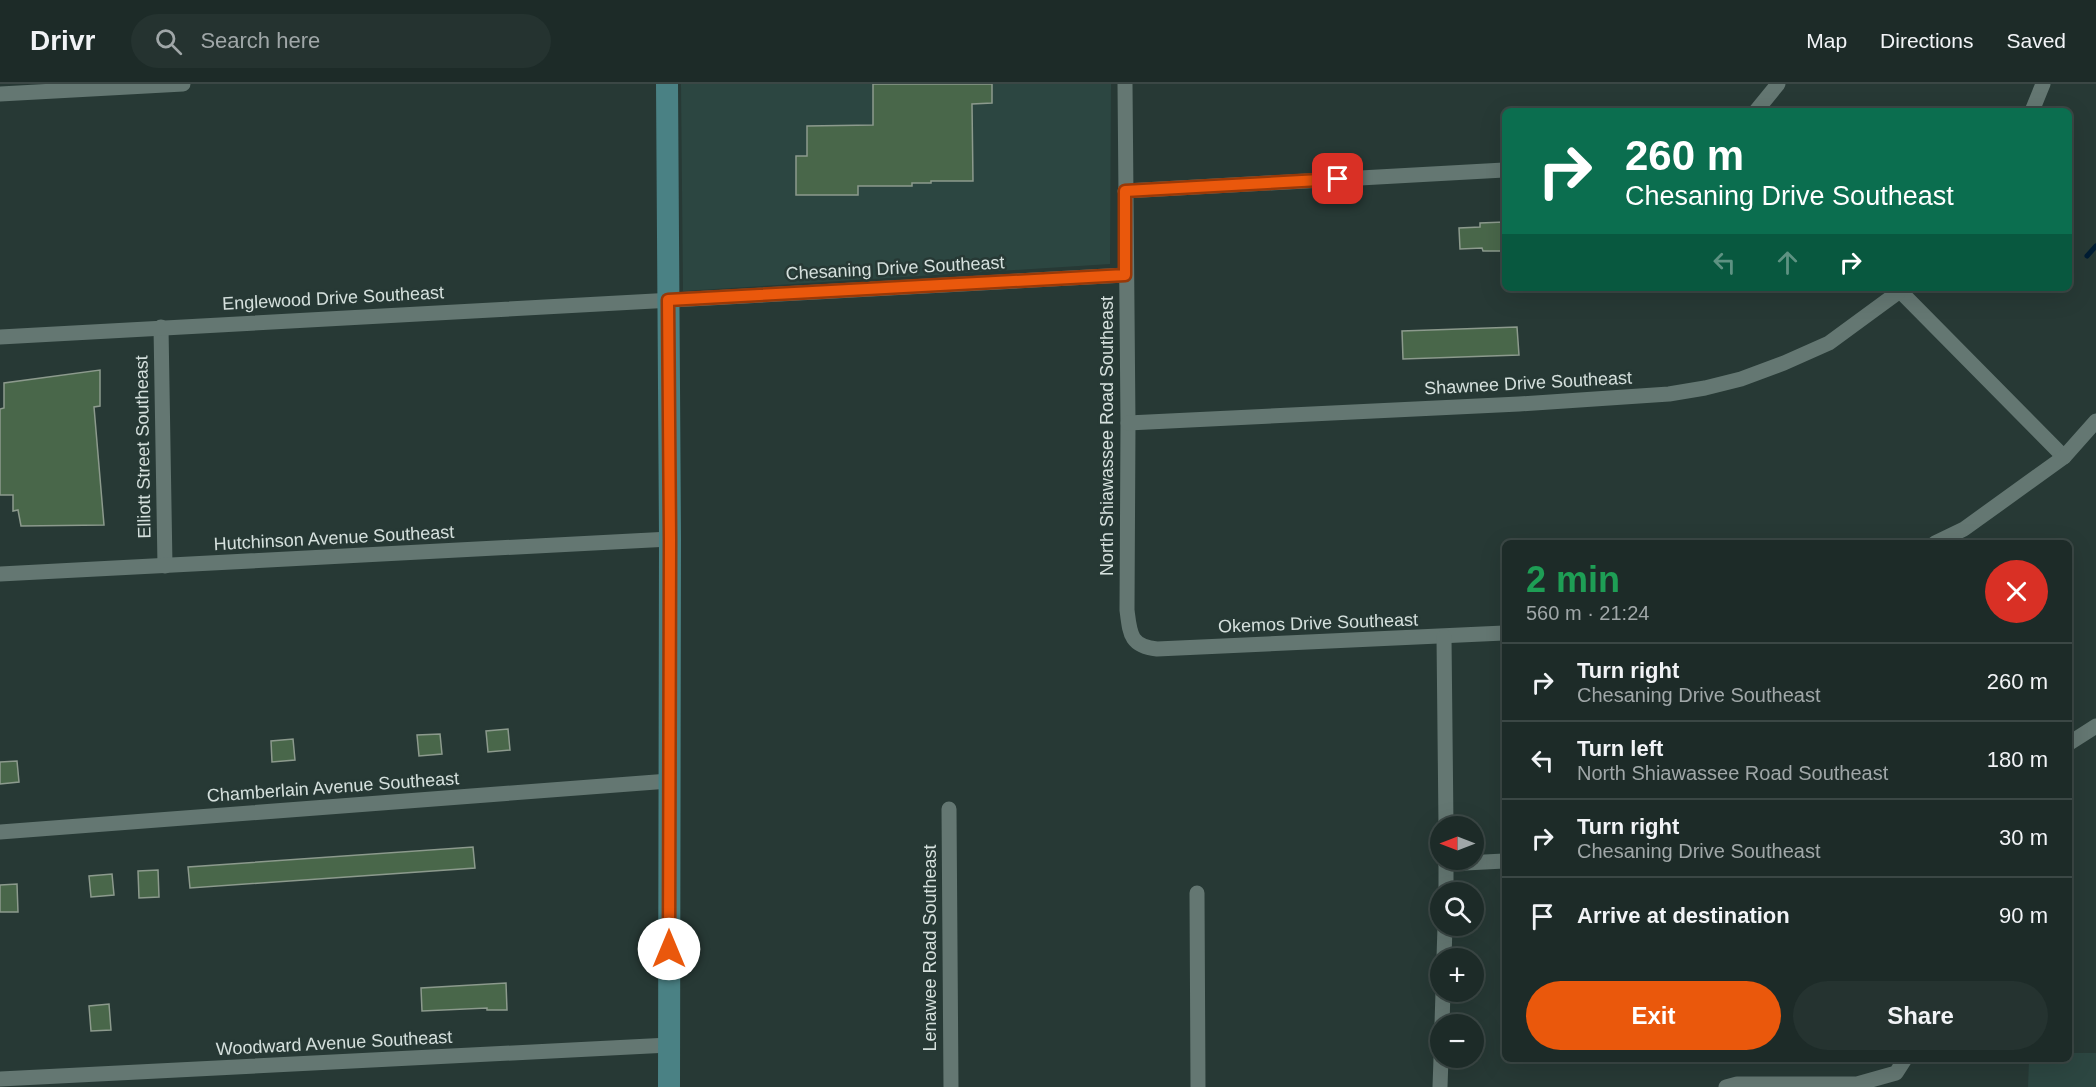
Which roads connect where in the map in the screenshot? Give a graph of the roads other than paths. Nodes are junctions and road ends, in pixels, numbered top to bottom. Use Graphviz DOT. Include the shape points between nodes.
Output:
graph roads {
  1 [pos="183,84"];
  2 [pos="667,84"];
  3 [pos="1125,84"];
  4 [pos="1778,84"];
  5 [pos="2043,84"];
  6 [pos="0,94"];
  7 [pos="1758,108"];
  8 [pos="2033,108"];
  9 [pos="1502,170"];
  10 [pos="1125,191"];
  11 [pos="1125,275"];
  12 [pos="1898,291"];
  13 [pos="1903,291"];
  14 [pos="668,300"];
  15 [pos="161,327"];
  16 [pos="0,337"];
  17 [pos="2096,421"];
  18 [pos="1128,423"];
  19 [pos="2064,457"];
  20 [pos="670,539"];
  21 [pos="1941,540"];
  22 [pos="165,566"];
  23 [pos="0,574"];
  24 [pos="1502,633"];
  25 [pos="1444,637"];
  26 [pos="1135,642"];
  27 [pos="2096,726"];
  28 [pos="2072,741"];
  29 [pos="669,782"];
  30 [pos="949,809"];
  31 [pos="1446,816"];
  32 [pos="0,832"];
  33 [pos="1484,861"];
  34 [pos="1502,861"];
  35 [pos="1197,893"];
  36 [pos="669,1045"];
  37 [pos="1903,1062"];
  38 [pos="1441,1068"];
  39 [pos="0,1079"];
  40 [pos="669,1087"];
  41 [pos="951,1087"];
  42 [pos="1198,1087"];
  43 [pos="1440,1087"];
  44 [pos="1726,1087"];
  1 -- 6 [label="street"];
  2 -- 14 [label="main road"];
  3 -- 10 [label="street, North Shiawassee Road Southeast"];
  4 -- 7 [label="street"];
  5 -- 8 [label="street"];
  9 -- 10 [label="street"];
  10 -- 11 [label="street, North Shiawassee Road Southeast"];
  11 -- 14 [label="street, Chesaning Drive Southeast"];
  11 -- 18 [label="street, North Shiawassee Road Southeast"];
  12 -- 18 [label="street, Shawnee Drive Southeast" via="1829,343 1742,379 1669,394"];
  13 -- 19 [label="street"];
  14 -- 15 [label="street, Englewood Drive Southeast"];
  14 -- 20 [label="main road"];
  15 -- 16 [label="street, Englewood Drive Southeast"];
  15 -- 22 [label="street, Elliott Street Southeast"];
  17 -- 19 [label="street"];
  18 -- 26 [label="street, North Shiawassee Road Southeast" via="1127,610"];
  19 -- 21 [label="street" via="1964,529"];
  20 -- 22 [label="street, Hutchinson Avenue Southeast"];
  20 -- 29 [label="main road"];
  22 -- 23 [label="street, Hutchinson Avenue Southeast"];
  24 -- 25 [label="street, Okemos Drive Southeast"];
  25 -- 26 [label="street, Okemos Drive Southeast" via="1157,649"];
  25 -- 31 [label="street"];
  27 -- 28 [label="street"];
  29 -- 32 [label="street, Chamberlain Avenue Southeast"];
  29 -- 36 [label="main road"];
  30 -- 41 [label="street, Lenawee Road Southeast"];
  33 -- 34 [label="street"];
  35 -- 42 [label="street"];
  36 -- 39 [label="street, Woodward Avenue Southeast"];
  36 -- 40 [label="main road"];
  37 -- 44 [label="street" via="1896,1074 1857,1084"];
  38 -- 43 [label="street"];
}
